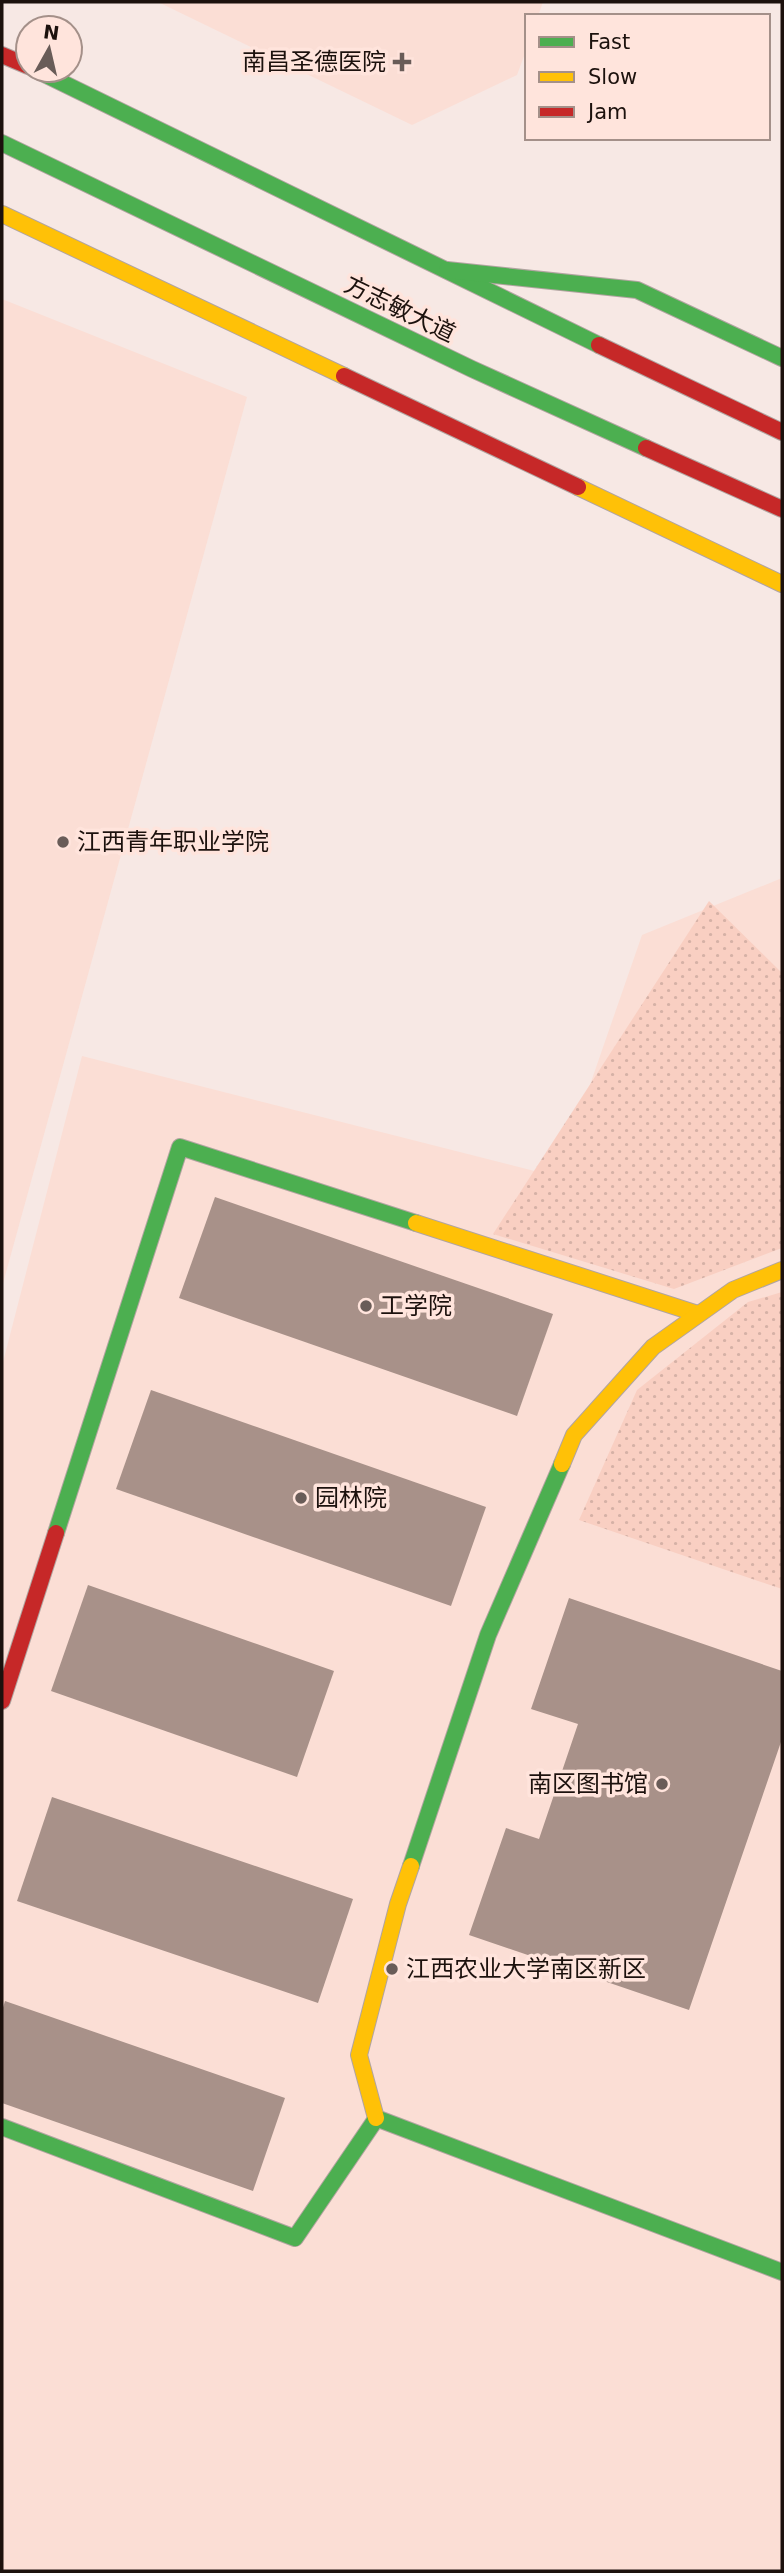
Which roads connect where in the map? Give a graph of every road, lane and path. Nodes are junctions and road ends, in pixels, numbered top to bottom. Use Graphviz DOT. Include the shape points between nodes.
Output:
graph roads {
  1 [pos="65,84"];
  2 [pos="2,143"];
  3 [pos="2,214"];
  4 [pos="445,270"];
  5 [pos="782,358"];
  6 [pos="782,432"];
  7 [pos="782,509"];
  8 [pos="782,584"];
  9 [pos="782,1270"];
  10 [pos="698,1314"];
  11 [pos="2,1701"];
  12 [pos="376,2119"];
  13 [pos="2,2127"];
  14 [pos="782,2272"];
  1 -- 4 [label="street"];
  2 -- 7 [label="street, 方志敏大道" via="472,369"];
  3 -- 8 [label="street"];
  4 -- 5 [label="street" via="637,290"];
  4 -- 6 [label="street"];
  9 -- 10 [label="street" via="733,1290"];
  10 -- 11 [label="street" via="180,1147"];
  10 -- 12 [label="street" via="653,1347 574,1435 488,1635 398,1904 359,2055"];
  12 -- 13 [label="street" via="295,2238"];
  12 -- 14 [label="street"];
}
